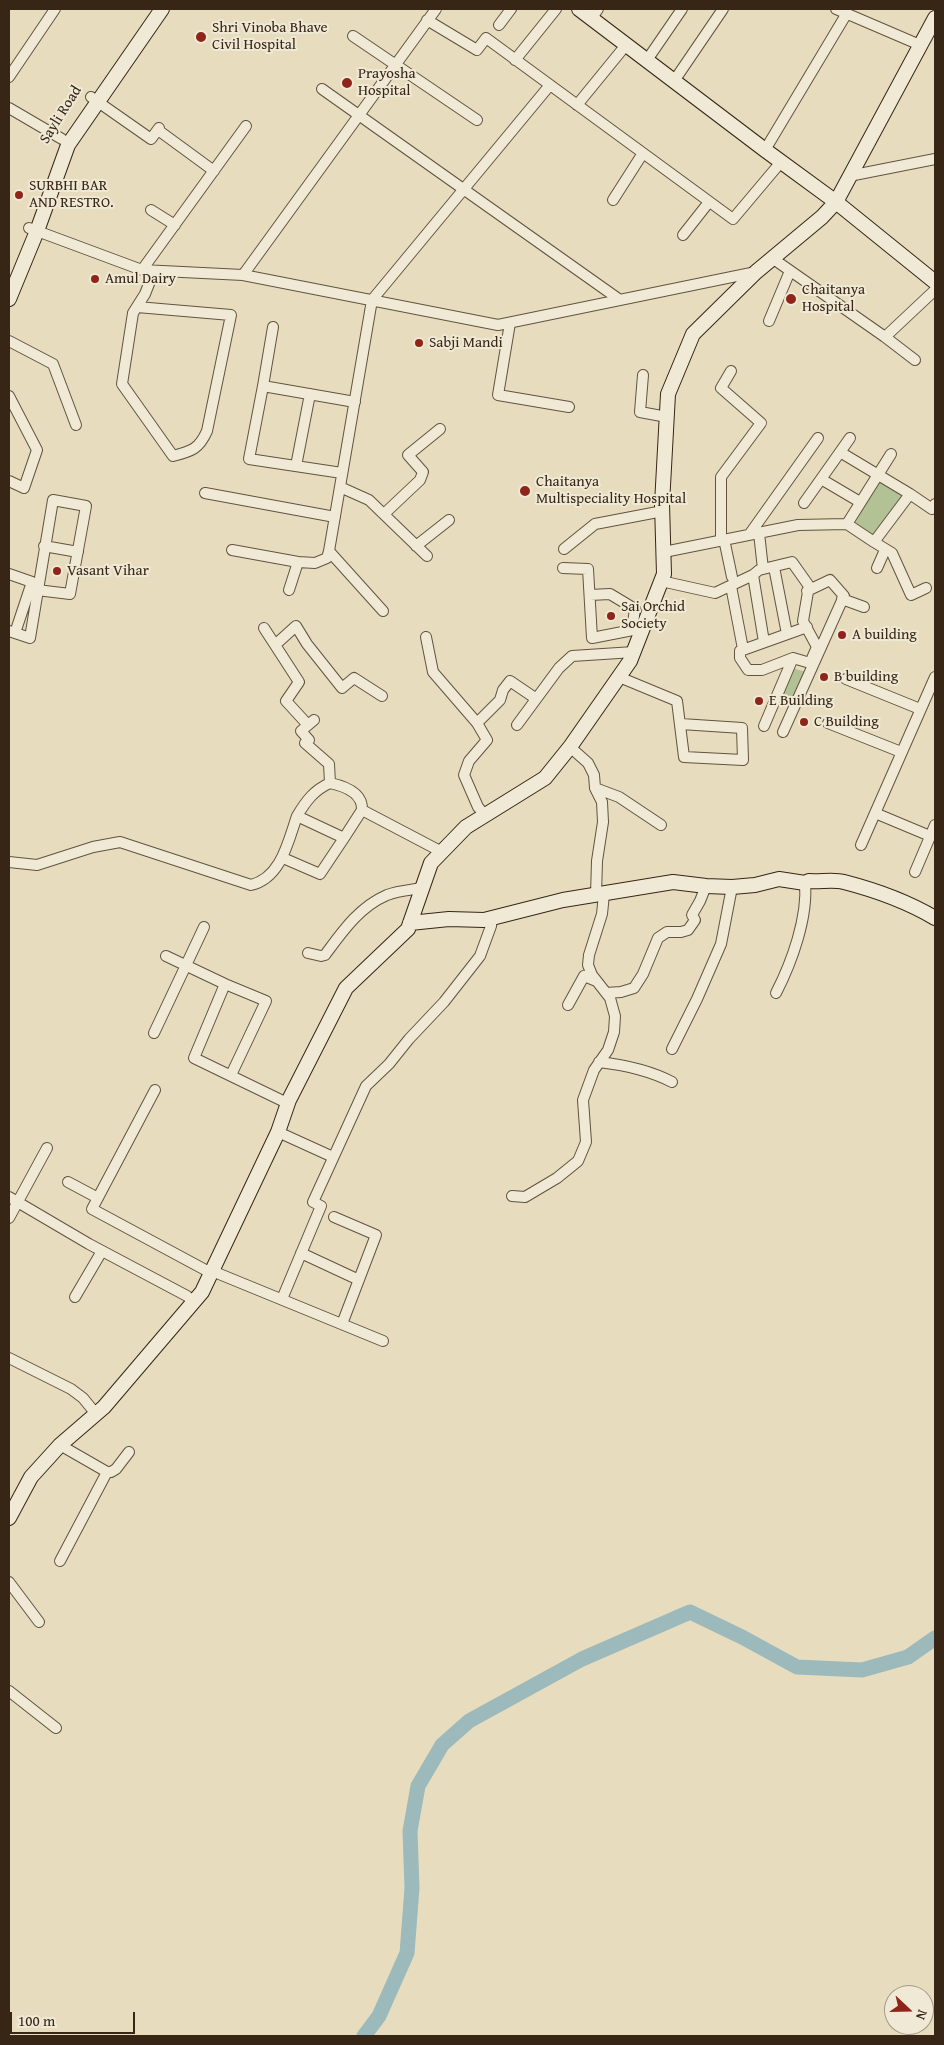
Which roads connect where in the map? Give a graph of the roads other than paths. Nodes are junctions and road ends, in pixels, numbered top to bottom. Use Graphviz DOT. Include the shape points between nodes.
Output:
graph roads {
  1 [pos="55,9"];
  2 [pos="151,9"];
  3 [pos="162,9"];
  4 [pos="436,9"];
  5 [pos="511,9"];
  6 [pos="556,9"];
  7 [pos="579,9"];
  8 [pos="682,9"];
  9 [pos="723,9"];
  10 [pos="836,9"];
  11 [pos="851,12"];
  12 [pos="595,14"];
  13 [pos="935,18"];
  14 [pos="427,20"];
  15 [pos="499,25"];
  16 [pos="353,36"];
  17 [pos="626,45"];
  18 [pos="920,45"];
  19 [pos="515,60"];
  20 [pos="648,60"];
  21 [pos="395,65"];
  22 [pos="9,76"];
  23 [pos="674,81"];
  24 [pos="550,85"];
  25 [pos="322,89"];
  26 [pos="95,100"];
  27 [pos="577,105"];
  28 [pos="9,108"];
  29 [pos="359,114"];
  30 [pos="477,120"];
  31 [pos="246,126"];
  32 [pos="62,139"];
  33 [pos="765,150"];
  34 [pos="643,153"];
  35 [pos="935,159"];
  36 [pos="781,162"];
  37 [pos="214,171"];
  38 [pos="849,176"];
  39 [pos="464,189"];
  40 [pos="613,200"];
  41 [pos="709,202"];
  42 [pos="836,202"];
  43 [pos="151,210"];
  44 [pos="175,225"];
  45 [pos="33,230"];
  46 [pos="683,235"];
  47 [pos="772,258"];
  48 [pos="142,270"];
  49 [pos="154,271"];
  50 [pos="790,271"];
  51 [pos="756,272"];
  52 [pos="243,275"];
  53 [pos="9,277"];
  54 [pos="935,282"];
  55 [pos="935,290"];
  56 [pos="9,299"];
  57 [pos="372,300"];
  58 [pos="620,300"];
  59 [pos="137,307"];
  60 [pos="769,322"];
  61 [pos="510,323"];
  62 [pos="273,328"];
  63 [pos="885,337"];
  64 [pos="9,341"];
  65 [pos="915,360"];
  66 [pos="731,371"];
  67 [pos="644,375"];
  68 [pos="263,386"];
  69 [pos="310,394"];
  70 [pos="9,396"];
  71 [pos="355,402"];
  72 [pos="570,407"];
  73 [pos="667,417"];
  74 [pos="76,425"];
  75 [pos="440,429"];
  76 [pos="818,438"];
  77 [pos="850,438"];
  78 [pos="840,452"];
  79 [pos="891,454"];
  80 [pos="296,466"];
  81 [pos="342,473"];
  82 [pos="878,474"];
  83 [pos="820,479"];
  84 [pos="9,481"];
  85 [pos="340,487"];
  86 [pos="205,493"];
  87 [pos="910,494"];
  88 [pos="804,502"];
  89 [pos="860,502"];
  90 [pos="935,504"];
  91 [pos="662,511"];
  92 [pos="384,514"];
  93 [pos="335,517"];
  94 [pos="449,520"];
  95 [pos="847,524"];
  96 [pos="754,534"];
  97 [pos="722,540"];
  98 [pos="874,542"];
  99 [pos="44,546"];
  100 [pos="416,546"];
  101 [pos="564,548"];
  102 [pos="232,550"];
  103 [pos="885,550"];
  104 [pos="329,551"];
  105 [pos="78,552"];
  106 [pos="664,552"];
  107 [pos="427,556"];
  108 [pos="298,562"];
  109 [pos="774,567"];
  110 [pos="563,568"];
  111 [pos="877,568"];
  112 [pos="763,569"];
  113 [pos="9,574"];
  114 [pos="753,575"];
  115 [pos="661,581"];
  116 [pos="732,581"];
  117 [pos="926,588"];
  118 [pos="37,590"];
  119 [pos="289,590"];
  120 [pos="808,590"];
  121 [pos="590,595"];
  122 [pos="842,599"];
  123 [pos="864,607"];
  124 [pos="383,611"];
  125 [pos="807,627"];
  126 [pos="264,628"];
  127 [pos="637,629"];
  128 [pos="12,632"];
  129 [pos="787,634"];
  130 [pos="426,637"];
  131 [pos="764,642"];
  132 [pos="275,645"];
  133 [pos="743,649"];
  134 [pos="634,652"];
  135 [pos="793,658"];
  136 [pos="619,677"];
  137 [pos="935,677"];
  138 [pos="846,679"];
  139 [pos="382,696"];
  140 [pos="535,698"];
  141 [pos="920,709"];
  142 [pos="828,723"];
  143 [pos="478,724"];
  144 [pos="681,724"];
  145 [pos="517,725"];
  146 [pos="764,726"];
  147 [pos="783,732"];
  148 [pos="570,747"];
  149 [pos="902,752"];
  150 [pos="330,783"];
  151 [pos="595,788"];
  152 [pos="362,810"];
  153 [pos="874,813"];
  154 [pos="485,815"];
  155 [pos="297,816"];
  156 [pos="661,825"];
  157 [pos="935,825"];
  158 [pos="930,836"];
  159 [pos="344,838"];
  160 [pos="861,845"];
  161 [pos="442,852"];
  162 [pos="283,858"];
  163 [pos="9,862"];
  164 [pos="915,872"];
  165 [pos="805,883"];
  166 [pos="706,886"];
  167 [pos="732,887"];
  168 [pos="422,888"];
  169 [pos="600,894"];
  170 [pos="492,918"];
  171 [pos="935,918"];
  172 [pos="410,923"];
  173 [pos="204,927"];
  174 [pos="308,953"];
  175 [pos="166,956"];
  176 [pos="186,964"];
  177 [pos="597,982"];
  178 [pos="225,984"];
  179 [pos="606,993"];
  180 [pos="776,993"];
  181 [pos="568,1005"];
  182 [pos="154,1032"];
  183 [pos="672,1049"];
  184 [pos="599,1062"];
  185 [pos="231,1075"];
  186 [pos="672,1082"];
  187 [pos="155,1090"];
  188 [pos="288,1104"];
  189 [pos="278,1132"];
  190 [pos="47,1148"];
  191 [pos="333,1157"];
  192 [pos="68,1182"];
  193 [pos="512,1196"];
  194 [pos="98,1198"];
  195 [pos="13,1199"];
  196 [pos="334,1217"];
  197 [pos="9,1218"];
  198 [pos="102,1251"];
  199 [pos="301,1253"];
  200 [pos="212,1272"];
  201 [pos="359,1280"];
  202 [pos="75,1297"];
  203 [pos="282,1299"];
  204 [pos="194,1303"];
  205 [pos="342,1324"];
  206 [pos="383,1340"];
  207 [pos="9,1358"];
  208 [pos="96,1414"];
  209 [pos="60,1445"];
  210 [pos="129,1452"];
  211 [pos="107,1472"];
  212 [pos="9,1518"];
  213 [pos="60,1561"];
  214 [pos="9,1582"];
  215 [pos="39,1622"];
  216 [pos="9,1691"];
  217 [pos="56,1728"];
  1 -- 22 [label="street"];
  2 -- 26 [label="main road, Sayli Road"];
  3 -- 26 [label="main road"];
  4 -- 14 [label="street"];
  5 -- 15 [label="street"];
  6 -- 19 [label="street"];
  7 -- 12 [label="main road"];
  8 -- 20 [label="street"];
  9 -- 23 [label="street"];
  10 -- 11 [label="street"];
  11 -- 18 [label="street"];
  11 -- 33 [label="street"];
  12 -- 17 [label="main road"];
  13 -- 18 [label="main road"];
  14 -- 19 [label="street" via="477,50 486,38"];
  14 -- 21 [label="street"];
  16 -- 21 [label="street"];
  17 -- 20 [label="main road"];
  17 -- 27 [label="street"];
  18 -- 38 [label="main road"];
  19 -- 24 [label="street"];
  20 -- 23 [label="main road"];
  21 -- 29 [label="street"];
  21 -- 30 [label="street"];
  23 -- 33 [label="main road"];
  24 -- 27 [label="street"];
  24 -- 39 [label="street"];
  25 -- 29 [label="street"];
  26 -- 32 [label="main road, Sayli Road"];
  26 -- 37 [label="street" via="151,139 158,129"];
  26 -- 45 [label="main road" via="65,153"];
  27 -- 34 [label="street"];
  28 -- 32 [label="street"];
  29 -- 39 [label="street"];
  29 -- 52 [label="street"];
  31 -- 37 [label="street"];
  32 -- 45 [label="main road, Sayli Road" via="48,174"];
  33 -- 36 [label="main road"];
  34 -- 40 [label="street"];
  34 -- 41 [label="street"];
  35 -- 38 [label="street"];
  36 -- 41 [label="street" via="733,219"];
  36 -- 42 [label="main road"];
  37 -- 44 [label="street"];
  38 -- 42 [label="main road"];
  39 -- 57 [label="street"];
  39 -- 58 [label="street"];
  41 -- 46 [label="street"];
  42 -- 47 [label="main road"];
  42 -- 54 [label="main road"];
  43 -- 44 [label="street"];
  44 -- 48 [label="street"];
  45 -- 48 [label="street"];
  45 -- 53 [label="main road, Sayli Road"];
  45 -- 56 [label="main road"];
  47 -- 50 [label="street"];
  47 -- 51 [label="main road"];
  48 -- 49 [label="street"];
  49 -- 52 [label="street"];
  49 -- 59 [label="street"];
  50 -- 60 [label="street"];
  50 -- 63 [label="street"];
  51 -- 58 [label="street"];
  51 -- 73 [label="main road" via="693,334 668,394"];
  52 -- 57 [label="street"];
  55 -- 63 [label="street"];
  57 -- 61 [label="street" via="498,325"];
  57 -- 71 [label="street"];
  58 -- 61 [label="street"];
  59 -- 59 [label="street" via="132,313 122,384 173,456 200,445 207,431 231,315"];
  61 -- 72 [label="street" via="498,395"];
  62 -- 68 [label="street"];
  63 -- 65 [label="street"];
  64 -- 74 [label="street" via="53,364"];
  66 -- 97 [label="street" via="721,388 762,423 720,477"];
  67 -- 73 [label="street" via="640,412"];
  68 -- 69 [label="street"];
  68 -- 80 [label="street" via="249,459"];
  69 -- 71 [label="street"];
  69 -- 80 [label="street"];
  70 -- 84 [label="street" via="37,450 24,488"];
  71 -- 81 [label="street"];
  73 -- 91 [label="main road"];
  75 -- 92 [label="street" via="408,455 423,472 420,480"];
  76 -- 96 [label="street"];
  77 -- 78 [label="street"];
  78 -- 82 [label="street"];
  78 -- 83 [label="street"];
  79 -- 82 [label="street"];
  80 -- 81 [label="street"];
  81 -- 85 [label="street"];
  82 -- 87 [label="street"];
  82 -- 89 [label="street"];
  83 -- 88 [label="street"];
  83 -- 89 [label="street"];
  85 -- 92 [label="street" via="369,500"];
  85 -- 93 [label="street"];
  86 -- 93 [label="street"];
  87 -- 90 [label="street" via="932,509"];
  87 -- 98 [label="street"];
  89 -- 95 [label="street"];
  91 -- 101 [label="street" via="595,524"];
  91 -- 106 [label="main road"];
  92 -- 100 [label="street"];
  93 -- 104 [label="street"];
  94 -- 100 [label="street"];
  95 -- 96 [label="street" via="798,526"];
  95 -- 98 [label="street"];
  96 -- 97 [label="street"];
  96 -- 112 [label="street"];
  97 -- 106 [label="street"];
  97 -- 116 [label="street"];
  98 -- 103 [label="street"];
  99 -- 105 [label="street"];
  99 -- 105 [label="street" via="53,500 86,506"];
  99 -- 118 [label="street"];
  100 -- 107 [label="street"];
  102 -- 108 [label="street"];
  103 -- 111 [label="street"];
  103 -- 117 [label="street" via="892,553 911,595"];
  104 -- 108 [label="street" via="327,558 315,563"];
  104 -- 124 [label="street"];
  105 -- 118 [label="street" via="70,594"];
  106 -- 115 [label="main road"];
  108 -- 119 [label="street"];
  109 -- 112 [label="street"];
  109 -- 120 [label="street" via="792,562 809,586"];
  109 -- 129 [label="street"];
  110 -- 121 [label="street" via="588,569"];
  112 -- 114 [label="street"];
  113 -- 128 [label="street" via="32,582"];
  114 -- 116 [label="street"];
  114 -- 131 [label="street"];
  115 -- 116 [label="street" via="715,593"];
  115 -- 127 [label="main road"];
  116 -- 133 [label="street"];
  118 -- 128 [label="street" via="30,638"];
  120 -- 122 [label="street" via="830,580 844,596"];
  120 -- 125 [label="street" via="803,621"];
  121 -- 127 [label="street" via="610,594 635,609"];
  121 -- 127 [label="street" via="592,638"];
  122 -- 123 [label="street"];
  122 -- 147 [label="street"];
  125 -- 129 [label="street"];
  125 -- 135 [label="street" via="817,647 810,662"];
  126 -- 132 [label="street"];
  127 -- 134 [label="main road"];
  129 -- 131 [label="street"];
  130 -- 143 [label="street" via="433,672"];
  131 -- 133 [label="street"];
  132 -- 139 [label="street" via="296,626 342,688 354,678"];
  132 -- 150 [label="street" via="299,682 286,701 311,722 301,731 308,740 306,743 329,764"];
  133 -- 135 [label="street" via="740,650 740,658 748,670 762,670"];
  134 -- 136 [label="main road"];
  134 -- 140 [label="street" via="572,656"];
  135 -- 146 [label="street"];
  136 -- 144 [label="street" via="678,701"];
  136 -- 148 [label="main road"];
  137 -- 141 [label="street"];
  138 -- 141 [label="street"];
  140 -- 143 [label="street" via="510,681 500,700"];
  140 -- 145 [label="street"];
  141 -- 149 [label="street"];
  142 -- 149 [label="street"];
  143 -- 154 [label="street" via="487,740 469,761 464,775"];
  144 -- 144 [label="street" via="742,728 743,760 684,757"];
  148 -- 151 [label="street" via="588,763 594,775"];
  148 -- 154 [label="main road" via="545,778"];
  149 -- 153 [label="street"];
  150 -- 152 [label="street" via="358,797"];
  150 -- 155 [label="street" via="310,796"];
  151 -- 156 [label="street" via="619,797"];
  151 -- 169 [label="street" via="602,802 603,822 597,861"];
  152 -- 159 [label="street"];
  152 -- 161 [label="street"];
  153 -- 158 [label="street"];
  153 -- 160 [label="street"];
  154 -- 161 [label="main road" via="466,827"];
  155 -- 159 [label="street"];
  155 -- 162 [label="street"];
  157 -- 158 [label="street"];
  158 -- 164 [label="street"];
  159 -- 162 [label="street" via="320,874"];
  161 -- 168 [label="main road" via="432,863"];
  162 -- 163 [label="street" via="266,880 250,886 120,842 37,865"];
  165 -- 167 [label="main road" via="779,879 755,886"];
  165 -- 171 [label="main road" via="843,882 870,889"];
  165 -- 180 [label="street" via="806,899 798,938"];
  166 -- 167 [label="main road"];
  166 -- 169 [label="main road" via="673,882"];
  166 -- 179 [label="street" via="692,915 695,920 688,930 667,932 658,938 634,988"];
  167 -- 183 [label="street" via="721,944"];
  168 -- 172 [label="main road"];
  168 -- 174 [label="street" via="388,895 368,904 325,955"];
  169 -- 170 [label="main road"];
  169 -- 177 [label="street" via="602,914 588,965"];
  170 -- 172 [label="main road"];
  170 -- 191 [label="street" via="480,956 437,1009 366,1086"];
  172 -- 188 [label="main road" via="408,929 346,988"];
  173 -- 176 [label="street"];
  175 -- 176 [label="street"];
  176 -- 178 [label="street"];
  176 -- 182 [label="street"];
  177 -- 179 [label="street"];
  177 -- 181 [label="street" via="584,976"];
  178 -- 185 [label="street" via="194,1058"];
  178 -- 185 [label="street" via="266,1001"];
  179 -- 184 [label="street" via="615,1016 614,1032 608,1050"];
  184 -- 186 [label="street" via="637,1068"];
  184 -- 193 [label="street" via="583,1100 586,1142 578,1161 534,1193 524,1197"];
  185 -- 188 [label="street"];
  187 -- 194 [label="street"];
  188 -- 189 [label="main road"];
  189 -- 191 [label="street"];
  189 -- 200 [label="main road"];
  190 -- 195 [label="street"];
  191 -- 199 [label="street" via="313,1202 321,1206"];
  192 -- 194 [label="street"];
  194 -- 200 [label="street" via="92,1210"];
  195 -- 197 [label="street"];
  195 -- 198 [label="street"];
  196 -- 201 [label="street" via="376,1235"];
  198 -- 202 [label="street"];
  198 -- 204 [label="street" via="187,1296"];
  199 -- 201 [label="street"];
  199 -- 203 [label="street"];
  200 -- 203 [label="street"];
  200 -- 204 [label="main road"];
  201 -- 205 [label="street"];
  203 -- 205 [label="street"];
  204 -- 208 [label="main road"];
  205 -- 206 [label="street"];
  207 -- 208 [label="street" via="71,1389"];
  208 -- 209 [label="main road"];
  209 -- 211 [label="street"];
  209 -- 212 [label="main road" via="31,1477"];
  210 -- 211 [label="street" via="116,1469"];
  211 -- 213 [label="street"];
  214 -- 215 [label="street"];
  216 -- 217 [label="street"];
}
